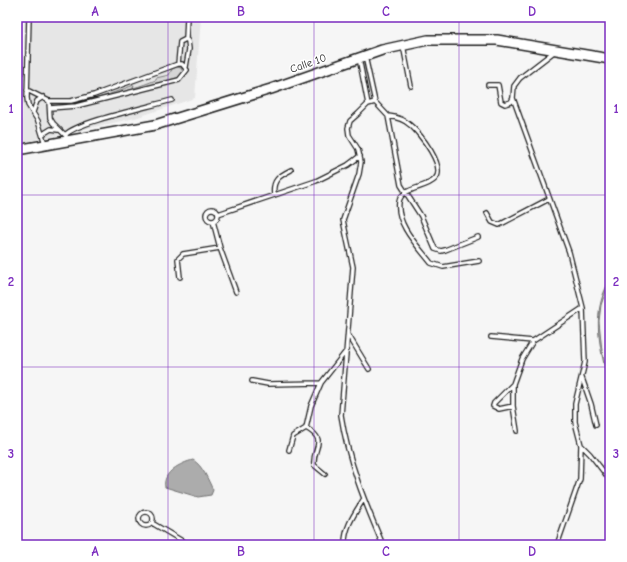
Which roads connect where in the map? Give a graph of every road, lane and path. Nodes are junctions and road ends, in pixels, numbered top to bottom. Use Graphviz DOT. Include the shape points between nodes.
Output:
graph roads {
  1 [pos="29,17"];
  2 [pos="187,17"];
  3 [pos="186,39"];
  4 [pos="403,44"];
  5 [pos="557,50"];
  6 [pos="362,56"];
  7 [pos="609,58"];
  8 [pos="178,64"];
  9 [pos="186,67"];
  10 [pos="411,86"];
  11 [pos="488,86"];
  12 [pos="27,90"];
  13 [pos="43,97"];
  14 [pos="513,98"];
  15 [pos="49,100"];
  16 [pos="172,100"];
  17 [pos="375,102"];
  18 [pos="368,104"];
  19 [pos="50,108"];
  20 [pos="33,112"];
  21 [pos="388,116"];
  22 [pos="60,130"];
  23 [pos="43,134"];
  24 [pos="68,138"];
  25 [pos="46,145"];
  26 [pos="17,150"];
  27 [pos="360,156"];
  28 [pos="292,170"];
  29 [pos="405,192"];
  30 [pos="274,194"];
  31 [pos="549,199"];
  32 [pos="487,213"];
  33 [pos="218,214"];
  34 [pos="213,222"];
  35 [pos="478,237"];
  36 [pos="220,248"];
  37 [pos="479,261"];
  38 [pos="180,277"];
  39 [pos="236,292"];
  40 [pos="583,308"];
  41 [pos="348,336"];
  42 [pos="490,337"];
  43 [pos="533,341"];
  44 [pos="347,350"];
  45 [pos="369,369"];
  46 [pos="582,377"];
  47 [pos="252,381"];
  48 [pos="321,383"];
  49 [pos="513,384"];
  50 [pos="513,406"];
  51 [pos="596,425"];
  52 [pos="306,428"];
  53 [pos="517,431"];
  54 [pos="581,445"];
  55 [pos="289,450"];
  56 [pos="325,474"];
  57 [pos="610,480"];
  58 [pos="363,500"];
  59 [pos="152,523"];
  60 [pos="189,545"];
  61 [pos="344,545"];
  62 [pos="383,545"];
  63 [pos="557,545"];
  1 -- 12 [label="lane"];
  2 -- 3 [label="lane"];
  3 -- 8 [label="lane" via="180,42"];
  3 -- 9 [label="lane" via="189,50"];
  4 -- 5 [label="main road, Calle 10" via="446,39 497,40"];
  4 -- 6 [label="main road, Calle 10"];
  4 -- 10 [label="lane"];
  5 -- 7 [label="main road, Calle 10"];
  5 -- 14 [label="lane" via="520,78 514,86"];
  6 -- 17 [label="lane"];
  6 -- 18 [label="lane"];
  6 -- 24 [label="main road, Calle 10" via="155,125"];
  8 -- 9 [label="lane"];
  8 -- 15 [label="lane" via="94,95 71,101"];
  9 -- 19 [label="lane" via="186,74 179,80 76,106"];
  11 -- 14 [label="lane" via="498,85 501,102 505,104"];
  12 -- 13 [label="lane"];
  12 -- 20 [label="lane" via="28,106"];
  13 -- 15 [label="lane"];
  13 -- 20 [label="lane" via="37,101"];
  14 -- 31 [label="lane"];
  15 -- 19 [label="lane"];
  16 -- 24 [label="lane" via="82,125 72,129"];
  17 -- 18 [label="lane"];
  17 -- 21 [label="lane"];
  18 -- 27 [label="lane" via="350,121 348,128"];
  19 -- 22 [label="lane" via="50,118"];
  20 -- 23 [label="lane"];
  21 -- 29 [label="lane" via="398,175"];
  21 -- 29 [label="lane" via="410,124 423,139 439,169 437,178 430,183"];
  22 -- 23 [label="lane" via="51,129"];
  22 -- 24 [label="lane"];
  23 -- 25 [label="lane"];
  24 -- 25 [label="main road, Calle 10"];
  25 -- 26 [label="main road, Calle 10"];
  27 -- 30 [label="lane" via="332,174"];
  27 -- 41 [label="lane" via="359,174 343,220 353,267"];
  28 -- 30 [label="lane" via="279,176 275,181"];
  29 -- 35 [label="lane" via="421,216 435,249 445,250"];
  29 -- 37 [label="lane" via="399,198 400,216 406,231 431,263 443,267"];
  30 -- 33 [label="lane"];
  31 -- 32 [label="lane" via="499,225 492,222"];
  31 -- 40 [label="lane" via="568,252"];
  33 -- 34 [label="lane"];
  33 -- 34 [label="lane" via="214,210 207,212 207,219"];
  34 -- 36 [label="lane"];
  36 -- 38 [label="lane" via="182,254 178,259"];
  36 -- 39 [label="lane"];
  40 -- 43 [label="lane"];
  40 -- 46 [label="lane" via="585,362"];
  41 -- 44 [label="lane"];
  41 -- 45 [label="lane"];
  42 -- 43 [label="lane"];
  43 -- 49 [label="lane" via="522,358"];
  44 -- 48 [label="lane"];
  44 -- 58 [label="lane" via="341,415 344,436"];
  46 -- 51 [label="lane"];
  46 -- 54 [label="lane" via="575,404 575,422"];
  47 -- 48 [label="lane" via="268,384"];
  48 -- 52 [label="lane" via="311,406"];
  49 -- 50 [label="lane"];
  49 -- 50 [label="lane" via="493,406 499,409"];
  50 -- 53 [label="lane"];
  52 -- 55 [label="lane" via="293,436"];
  52 -- 56 [label="lane" via="315,433 319,441 318,450 313,458 314,465"];
  54 -- 57 [label="lane"];
  54 -- 63 [label="lane" via="580,479"];
  58 -- 61 [label="lane" via="351,519"];
  58 -- 62 [label="lane"];
  59 -- 59 [label="lane" via="145,526 140,524 140,514 149,512 153,518"];
  59 -- 60 [label="lane"];
}
